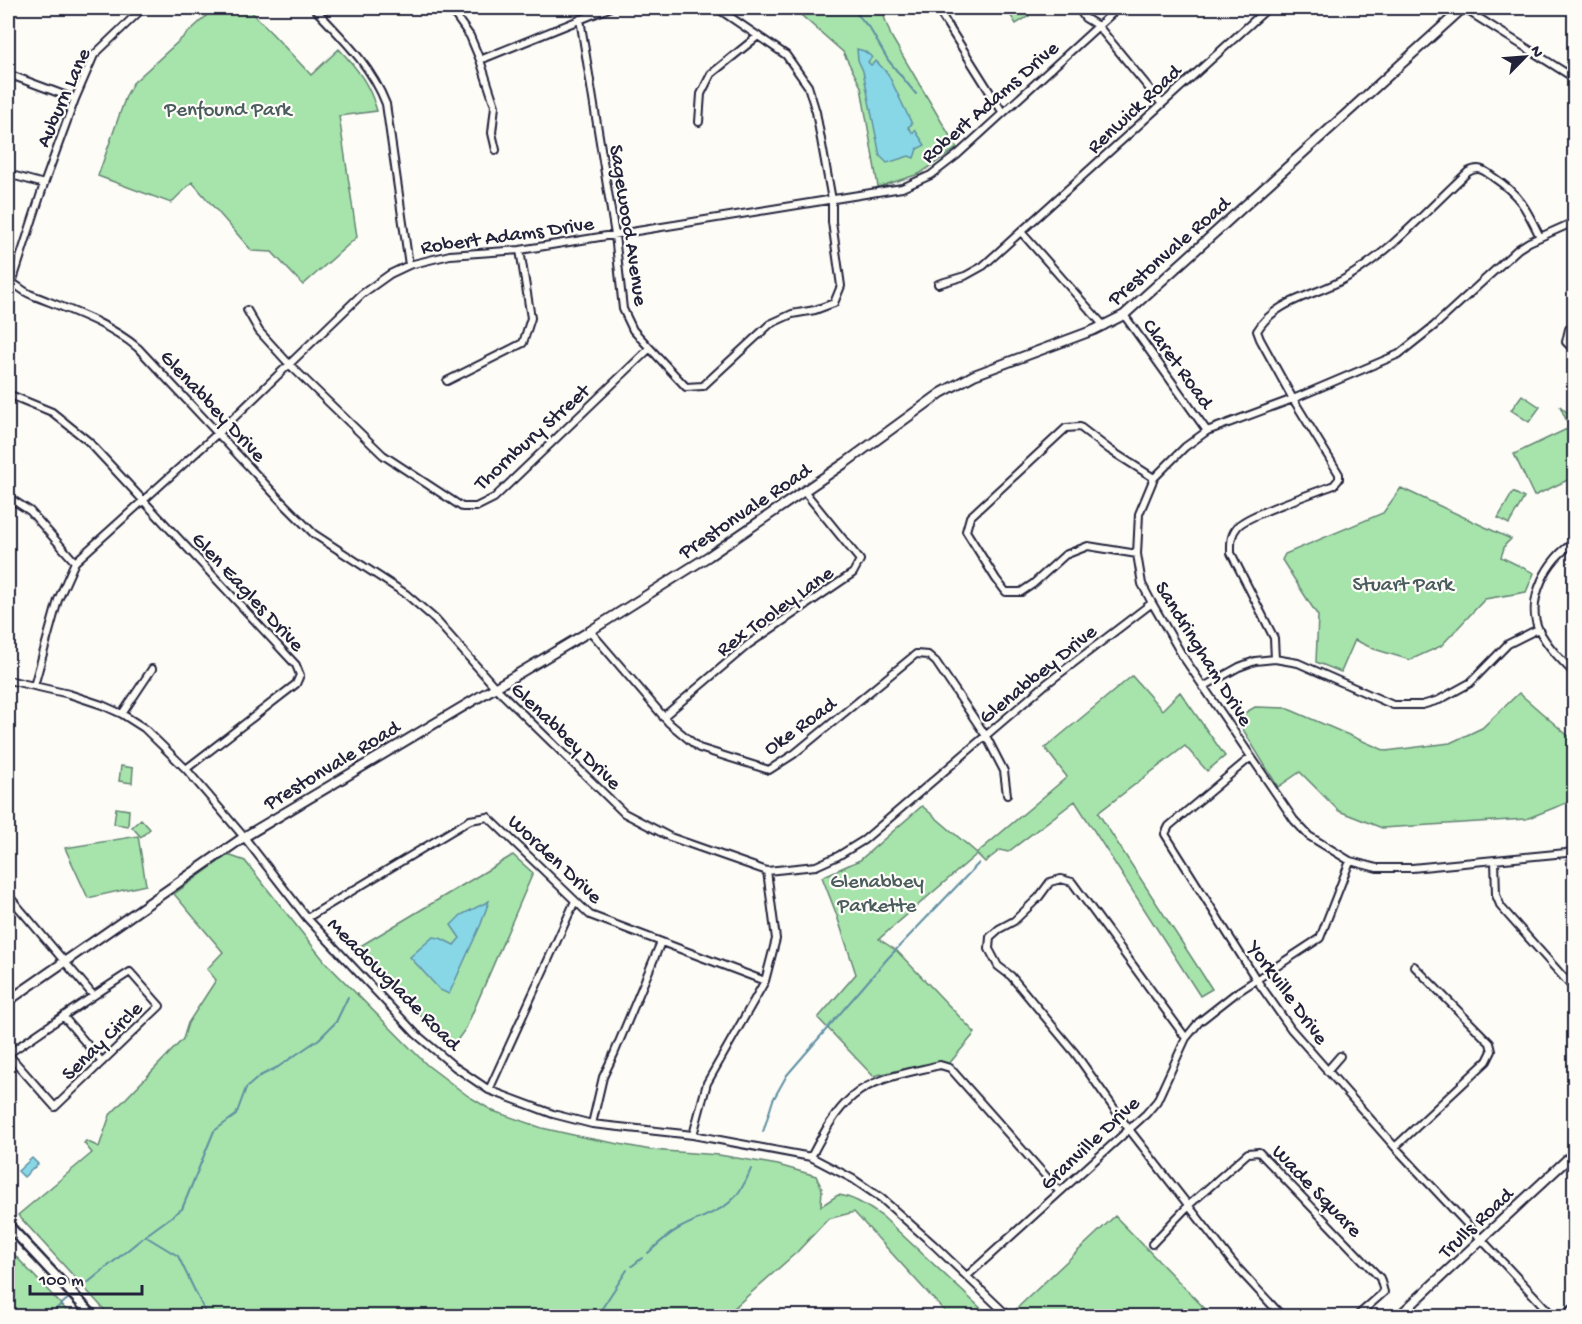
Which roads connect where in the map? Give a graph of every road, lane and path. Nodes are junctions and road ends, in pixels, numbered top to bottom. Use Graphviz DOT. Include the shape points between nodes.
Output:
graph roads {
  1 [pos="142,8"];
  2 [pos="314,8"];
  3 [pos="450,8"];
  4 [pos="609,8"];
  5 [pos="717,8"];
  6 [pos="937,8"];
  7 [pos="1078,8"];
  8 [pos="1118,8"];
  9 [pos="1268,8"];
  10 [pos="1446,8"];
  11 [pos="1463,8"];
  12 [pos="1454,15"];
  13 [pos="580,19"];
  14 [pos="1098,26"];
  15 [pos="758,36"];
  16 [pos="480,60"];
  17 [pos="8,74"];
  18 [pos="1575,78"];
  19 [pos="75,99"];
  20 [pos="1162,104"];
  21 [pos="1003,113"];
  22 [pos="699,122"];
  23 [pos="496,150"];
  24 [pos="8,174"];
  25 [pos="44,184"];
  26 [pos="832,200"];
  27 [pos="1575,222"];
  28 [pos="1022,233"];
  29 [pos="615,235"];
  30 [pos="1540,237"];
  31 [pos="520,250"];
  32 [pos="409,265"];
  33 [pos="10,282"];
  34 [pos="938,284"];
  35 [pos="247,310"];
  36 [pos="1124,315"];
  37 [pos="1104,326"];
  38 [pos="1575,326"];
  39 [pos="649,350"];
  40 [pos="1575,350"];
  41 [pos="290,365"];
  42 [pos="447,381"];
  43 [pos="8,394"];
  44 [pos="1293,399"];
  45 [pos="1207,431"];
  46 [pos="218,433"];
  47 [pos="1154,478"];
  48 [pos="804,491"];
  49 [pos="8,497"];
  50 [pos="142,502"];
  51 [pos="1575,543"];
  52 [pos="1137,554"];
  53 [pos="75,562"];
  54 [pos="1152,603"];
  55 [pos="1538,629"];
  56 [pos="590,631"];
  57 [pos="1275,659"];
  58 [pos="152,669"];
  59 [pos="1575,673"];
  60 [pos="8,680"];
  61 [pos="34,686"];
  62 [pos="495,687"];
  63 [pos="1203,687"];
  64 [pos="122,714"];
  65 [pos="663,717"];
  66 [pos="986,736"];
  67 [pos="1251,757"];
  68 [pos="186,769"];
  69 [pos="1007,795"];
  70 [pos="244,837"];
  71 [pos="1575,850"];
  72 [pos="1496,860"];
  73 [pos="1350,861"];
  74 [pos="766,871"];
  75 [pos="8,895"];
  76 [pos="575,901"];
  77 [pos="307,918"];
  78 [pos="660,942"];
  79 [pos="65,960"];
  80 [pos="1414,966"];
  81 [pos="1257,978"];
  82 [pos="765,981"];
  83 [pos="1575,989"];
  84 [pos="93,995"];
  85 [pos="8,1001"];
  86 [pos="63,1016"];
  87 [pos="1186,1038"];
  88 [pos="8,1054"];
  89 [pos="1340,1056"];
  90 [pos="102,1062"];
  91 [pos="1327,1071"];
  92 [pos="489,1090"];
  93 [pos="592,1124"];
  94 [pos="1128,1128"];
  95 [pos="693,1135"];
  96 [pos="1395,1147"];
  97 [pos="1575,1154"];
  98 [pos="811,1157"];
  99 [pos="1059,1191"];
  100 [pos="1189,1205"];
  101 [pos="8,1225"];
  102 [pos="1482,1241"];
  103 [pos="1152,1244"];
  104 [pos="967,1276"];
  105 [pos="1575,1307"];
  106 [pos="1003,1311"];
  107 [pos="93,1317"];
  108 [pos="1282,1317"];
  109 [pos="1357,1317"];
  110 [pos="1399,1317"];
  111 [pos="1553,1317"];
  112 [pos="1564,1317"];
  1 -- 19 [label="street, Auburn Lane" via="94,55"];
  2 -- 32 [label="street" via="363,59 379,85 386,104"];
  3 -- 16 [label="street" via="470,36"];
  4 -- 13 [label="street"];
  5 -- 15 [label="street, Sagewood Avenue"];
  6 -- 21 [label="street"];
  7 -- 14 [label="street"];
  8 -- 14 [label="street, Robert Adams Drive"];
  9 -- 20 [label="street, Renwick Road"];
  10 -- 12 [label="street"];
  11 -- 12 [label="street, Prestonvale Road"];
  11 -- 18 [label="street"];
  12 -- 36 [label="street, Prestonvale Road"];
  13 -- 16 [label="street"];
  13 -- 29 [label="street, Sagewood Avenue"];
  14 -- 20 [label="street"];
  14 -- 21 [label="street, Robert Adams Drive"];
  15 -- 22 [label="street" via="711,74 701,94"];
  15 -- 26 [label="street, Sagewood Avenue" via="786,55 808,86"];
  16 -- 23 [label="street" via="495,106 492,133"];
  17 -- 19 [label="street"];
  19 -- 25 [label="street, Auburn Lane"];
  20 -- 28 [label="street, Renwick Road"];
  21 -- 26 [label="street, Robert Adams Drive" via="931,175 902,188"];
  24 -- 25 [label="street"];
  25 -- 33 [label="street, Auburn Lane"];
  26 -- 29 [label="street, Robert Adams Drive"];
  26 -- 39 [label="street, Sagewood Avenue" via="841,286 834,303 770,324 703,386 686,387"];
  27 -- 30 [label="street, Sandringham Drive"];
  28 -- 34 [label="street, Renwick Road" via="974,273"];
  28 -- 37 [label="street"];
  29 -- 31 [label="street, Robert Adams Drive"];
  29 -- 39 [label="street, Sagewood Avenue" via="623,309"];
  30 -- 44 [label="street, Sandringham Drive" via="1518,249 1404,351"];
  30 -- 44 [label="street" via="1526,208 1511,189 1482,169 1474,168 1387,249 1346,279 1277,309 1262,322 1257,331 1260,339"];
  31 -- 32 [label="street, Robert Adams Drive" via="450,255"];
  31 -- 42 [label="street" via="531,318 523,343"];
  32 -- 41 [label="street, Robert Adams Drive" via="362,294"];
  33 -- 46 [label="street, Glenabbey Drive" via="29,294 86,315 127,339"];
  35 -- 41 [label="street, Thornbury Street" via="259,331"];
  36 -- 37 [label="street, Prestonvale Road"];
  36 -- 45 [label="street, Claret Road"];
  37 -- 48 [label="street, Prestonvale Road" via="959,382"];
  38 -- 40 [label="street" via="1569,329 1566,342"];
  39 -- 41 [label="street, Thornbury Street" via="494,498 476,507 462,507 383,455"];
  41 -- 46 [label="street, Robert Adams Drive"];
  43 -- 50 [label="street" via="52,412 88,441"];
  44 -- 45 [label="street, Sandringham Drive"];
  44 -- 57 [label="street" via="1339,479 1334,485 1238,525 1231,539 1231,553 1274,638"];
  45 -- 47 [label="street, Sandringham Drive"];
  46 -- 50 [label="street, Robert Adams Drive"];
  46 -- 62 [label="street, Glenabbey Drive" via="315,534 406,594 435,619"];
  47 -- 52 [label="street, Sandringham Drive" via="1139,514"];
  47 -- 52 [label="street" via="1080,427 1066,428 970,517 966,531 1006,592 1020,592 1065,555 1088,546"];
  48 -- 56 [label="street, Prestonvale Road"];
  48 -- 65 [label="street, Rex Tooley Lane" via="860,560 853,573 749,644"];
  49 -- 53 [label="street" via="30,511"];
  50 -- 53 [label="street, Robert Adams Drive"];
  50 -- 68 [label="street, Glen Eagles Drive" via="296,665 300,675 296,684"];
  51 -- 55 [label="street" via="1554,560 1539,586"];
  52 -- 54 [label="street, Sandringham Drive" via="1142,584"];
  53 -- 61 [label="street, Robert Adams Drive" via="58,600"];
  54 -- 63 [label="street, Sandringham Drive"];
  54 -- 66 [label="street, Glenabbey Drive" via="1046,684"];
  55 -- 57 [label="street" via="1508,644 1470,683 1439,700 1414,706 1393,705 1298,663"];
  55 -- 59 [label="street"];
  56 -- 62 [label="street, Prestonvale Road"];
  56 -- 65 [label="street, Oke Road"];
  57 -- 63 [label="street" via="1239,667"];
  58 -- 64 [label="street"];
  60 -- 61 [label="street, Meadowglade Road"];
  61 -- 64 [label="street, Meadowglade Road"];
  62 -- 70 [label="street, Prestonvale Road"];
  62 -- 74 [label="street, Glenabbey Drive" via="624,813 670,837"];
  63 -- 67 [label="street, Sandringham Drive"];
  64 -- 68 [label="street, Meadowglade Road" via="144,728"];
  65 -- 66 [label="street, Oke Road" via="699,748 769,770 916,654 928,655 936,662"];
  66 -- 69 [label="street" via="1004,771"];
  66 -- 74 [label="street, Glenabbey Drive" via="864,840 838,856 816,866"];
  67 -- 73 [label="street, Sandringham Drive" via="1309,836"];
  67 -- 81 [label="street, Yorkville Drive" via="1169,826 1165,834"];
  68 -- 70 [label="street, Meadowglade Road"];
  70 -- 77 [label="street, Meadowglade Road"];
  70 -- 79 [label="street, Prestonvale Road"];
  71 -- 72 [label="street, Sandringham Drive"];
  72 -- 73 [label="street, Sandringham Drive" via="1412,868 1377,868"];
  72 -- 83 [label="street" via="1496,895 1501,907"];
  73 -- 81 [label="street, Granville Drive" via="1320,938"];
  74 -- 82 [label="street" via="776,939"];
  75 -- 79 [label="street"];
  76 -- 77 [label="street, Worden Drive" via="488,817 470,820"];
  76 -- 78 [label="street, Worden Drive" via="590,915"];
  76 -- 92 [label="street"];
  77 -- 92 [label="street, Meadowglade Road" via="416,1034"];
  78 -- 82 [label="street, Worden Drive"];
  78 -- 93 [label="street" via="603,1077"];
  79 -- 84 [label="street"];
  79 -- 85 [label="street, Prestonvale Road"];
  80 -- 96 [label="street" via="1490,1043 1492,1051"];
  81 -- 87 [label="street, Granville Drive" via="1199,1022"];
  81 -- 91 [label="street, Yorkville Drive" via="1291,1029"];
  82 -- 95 [label="street" via="707,1083"];
  84 -- 86 [label="street, Senay Circle"];
  84 -- 90 [label="street, Senay Circle" via="130,972 160,1006"];
  86 -- 88 [label="street, Senay Circle"];
  86 -- 90 [label="street"];
  87 -- 94 [label="street, Granville Drive" via="1157,1101"];
  87 -- 94 [label="street" via="1072,882 1050,882 1014,921 990,937 989,949 998,966 1011,976 1075,1053"];
  88 -- 90 [label="street, Senay Circle" via="55,1107"];
  89 -- 91 [label="street"];
  91 -- 96 [label="street, Yorkville Drive"];
  92 -- 93 [label="street, Meadowglade Road"];
  93 -- 95 [label="street, Meadowglade Road"];
  94 -- 99 [label="street, Granville Drive"];
  94 -- 100 [label="street"];
  95 -- 98 [label="street, Meadowglade Road"];
  96 -- 102 [label="street, Yorkville Drive"];
  97 -- 102 [label="street, Trulls Road"];
  98 -- 99 [label="street" via="830,1122 853,1095 880,1081 940,1065 950,1068"];
  98 -- 104 [label="street, Meadowglade Road" via="881,1198"];
  99 -- 104 [label="street, Granville Drive"];
  100 -- 103 [label="street"];
  100 -- 108 [label="street" via="1234,1264"];
  100 -- 109 [label="street, Wade Square" via="1248,1153 1259,1152 1380,1278 1384,1292"];
  101 -- 107 [label="main road"];
  102 -- 110 [label="street, Trulls Road"];
  102 -- 111 [label="street, Yorkville Drive"];
  104 -- 106 [label="street, Meadowglade Road"];
  105 -- 112 [label="street"];
}
